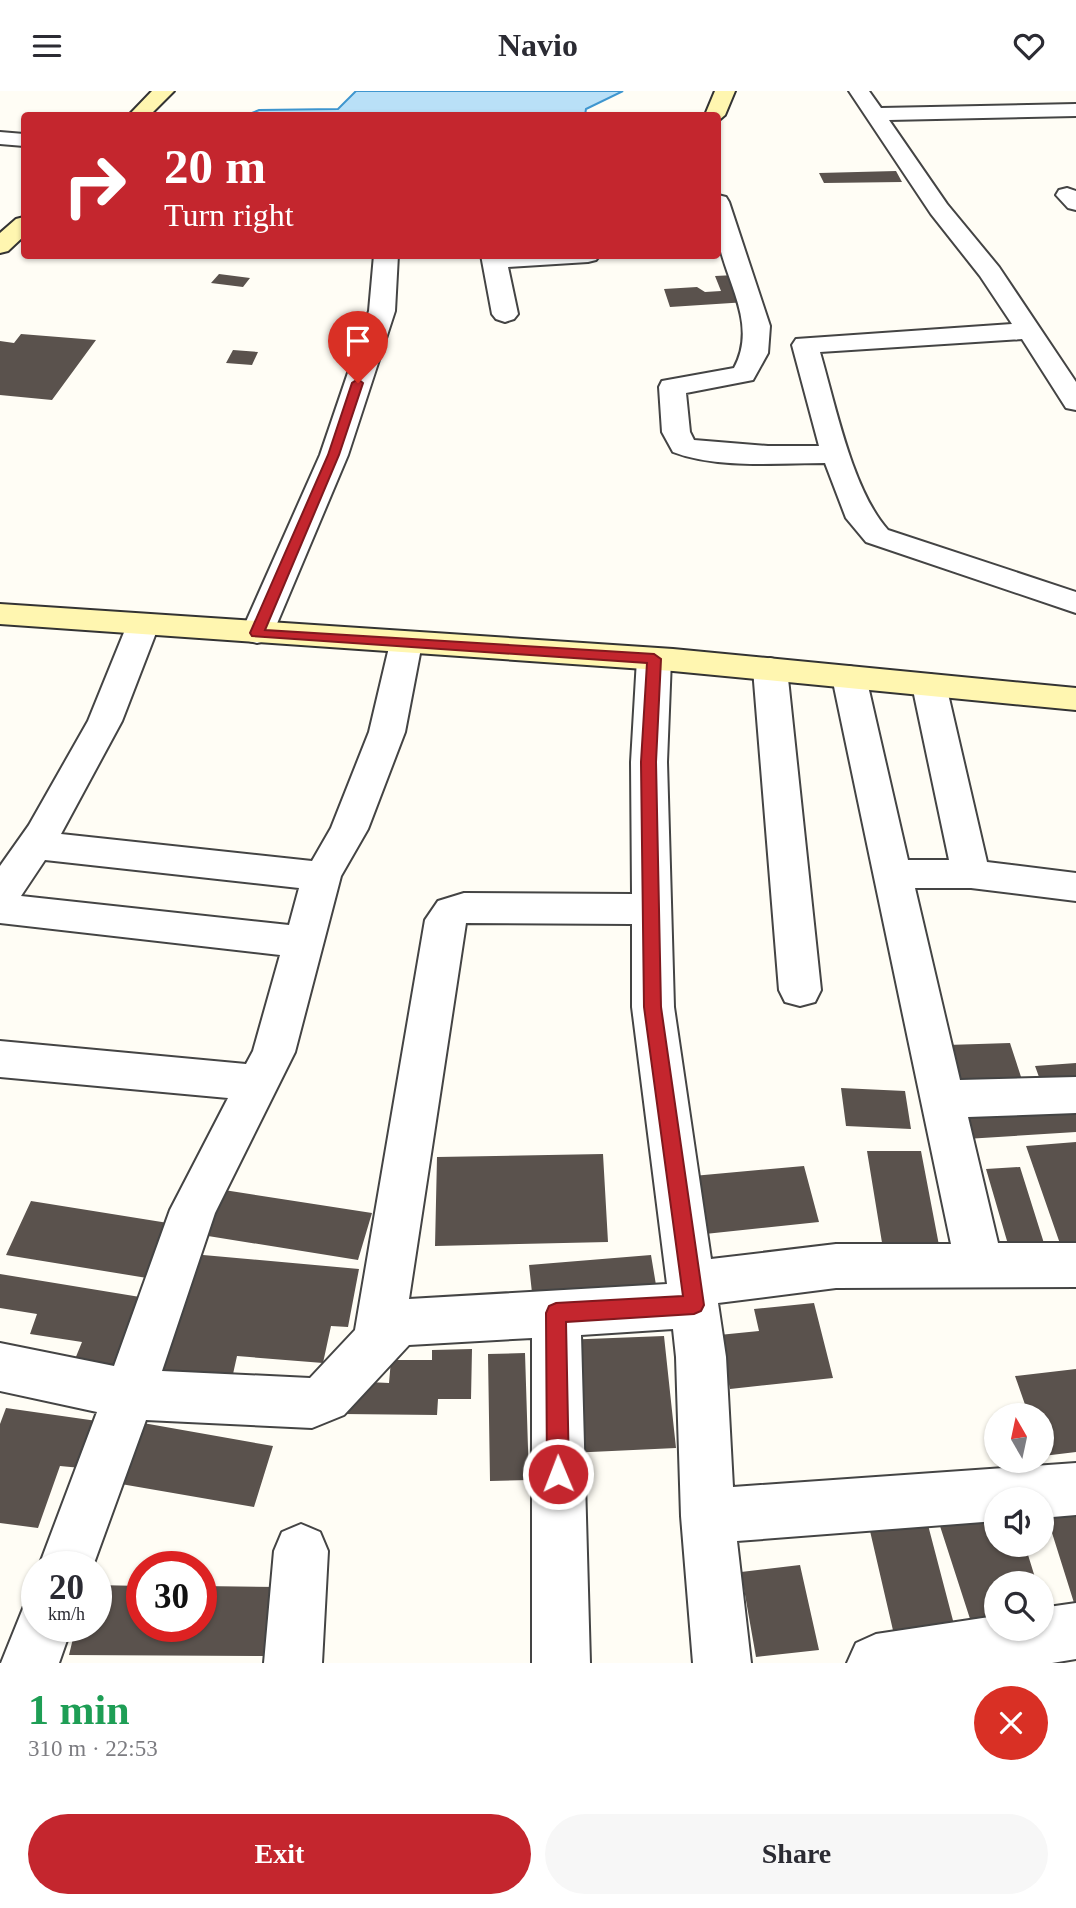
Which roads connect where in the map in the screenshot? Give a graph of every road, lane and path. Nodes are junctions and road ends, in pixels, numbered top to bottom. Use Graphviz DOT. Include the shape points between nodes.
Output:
graph roads {
  1 [pos="164,91"];
  2 [pos="725,91"];
  3 [pos="859,91"];
  4 [pos="1076,110"];
  5 [pos="142,112"];
  6 [pos="716,112"];
  7 [pos="873,114"];
  8 [pos="0,138"];
  9 [pos="21,140"];
  10 [pos="721,212"];
  11 [pos="386,259"];
  12 [pos="494,259"];
  13 [pos="505,314"];
  14 [pos="1029,331"];
  15 [pos="1076,402"];
  16 [pos="835,454"];
  17 [pos="1076,603"];
  18 [pos="0,614"];
  19 [pos="143,625"];
  20 [pos="257,633"];
  21 [pos="406,643"];
  22 [pos="654,659"];
  23 [pos="770,669"];
  24 [pos="849,677"];
  25 [pos="929,685"];
  26 [pos="1076,699"];
  27 [pos="34,845"];
  28 [pos="892,874"];
  29 [pos="971,874"];
  30 [pos="322,876"];
  31 [pos="1076,887"];
  32 [pos="0,897"];
  33 [pos="0,908"];
  34 [pos="650,909"];
  35 [pos="303,941"];
  36 [pos="800,990"];
  37 [pos="0,1059"];
  38 [pos="259,1083"];
  39 [pos="1076,1095"];
  40 [pos="942,1099"];
  41 [pos="979,1265"];
  42 [pos="1076,1265"];
  43 [pos="693,1294"];
  44 [pos="556,1313"];
  45 [pos="378,1340"];
  46 [pos="0,1367"];
  47 [pos="130,1394"];
  48 [pos="1076,1489"];
  49 [pos="708,1516"];
  50 [pos="72,1551"];
  51 [pos="302,1551"];
  52 [pos="1076,1631"];
  53 [pos="38,1642"];
  54 [pos="30,1663"];
  55 [pos="293,1663"];
  56 [pos="561,1663"];
  57 [pos="722,1663"];
  58 [pos="876,1663"];
  1 -- 5 [label="street"];
  2 -- 6 [label="street"];
  3 -- 7 [label="street"];
  4 -- 7 [label="street"];
  7 -- 14 [label="street"];
  8 -- 9 [label="street"];
  10 -- 16 [label="street" via="757,326 755,353 744,374 673,387 676,432 683,446 696,451"];
  11 -- 20 [label="street" via="382,311 334,455"];
  12 -- 13 [label="street"];
  14 -- 15 [label="street"];
  14 -- 16 [label="street" via="805,345"];
  16 -- 17 [label="street" via="860,518 877,536"];
  18 -- 19 [label="street"];
  19 -- 20 [label="street"];
  19 -- 27 [label="street" via="105,721"];
  20 -- 21 [label="street"];
  21 -- 22 [label="street"];
  21 -- 30 [label="street" via="387,732 349,829"];
  22 -- 23 [label="street"];
  22 -- 34 [label="street"];
  23 -- 24 [label="street"];
  23 -- 36 [label="street"];
  24 -- 25 [label="street"];
  24 -- 28 [label="street"];
  25 -- 26 [label="street"];
  25 -- 29 [label="street"];
  27 -- 30 [label="street"];
  27 -- 32 [label="street"];
  28 -- 29 [label="street"];
  28 -- 40 [label="street"];
  29 -- 31 [label="street"];
  30 -- 35 [label="street"];
  33 -- 35 [label="street"];
  34 -- 43 [label="street" via="653,1007"];
  34 -- 45 [label="street" via="464,908 445,920"];
  35 -- 38 [label="street" via="274,1052"];
  37 -- 38 [label="street"];
  38 -- 47 [label="street" via="193,1210"];
  39 -- 40 [label="street"];
  40 -- 41 [label="street"];
  41 -- 42 [label="street"];
  41 -- 43 [label="street" via="836,1266"];
  43 -- 44 [label="street"];
  43 -- 49 [label="street" via="701,1357"];
  44 -- 45 [label="street" via="405,1322"];
  44 -- 56 [label="street"];
  45 -- 47 [label="street" via="318,1402"];
  46 -- 47 [label="street"];
  47 -- 50 [label="street"];
  48 -- 49 [label="street"];
  49 -- 57 [label="street"];
  51 -- 55 [label="street"];
  52 -- 58 [label="street"];
  53 -- 54 [label="street"];
}
